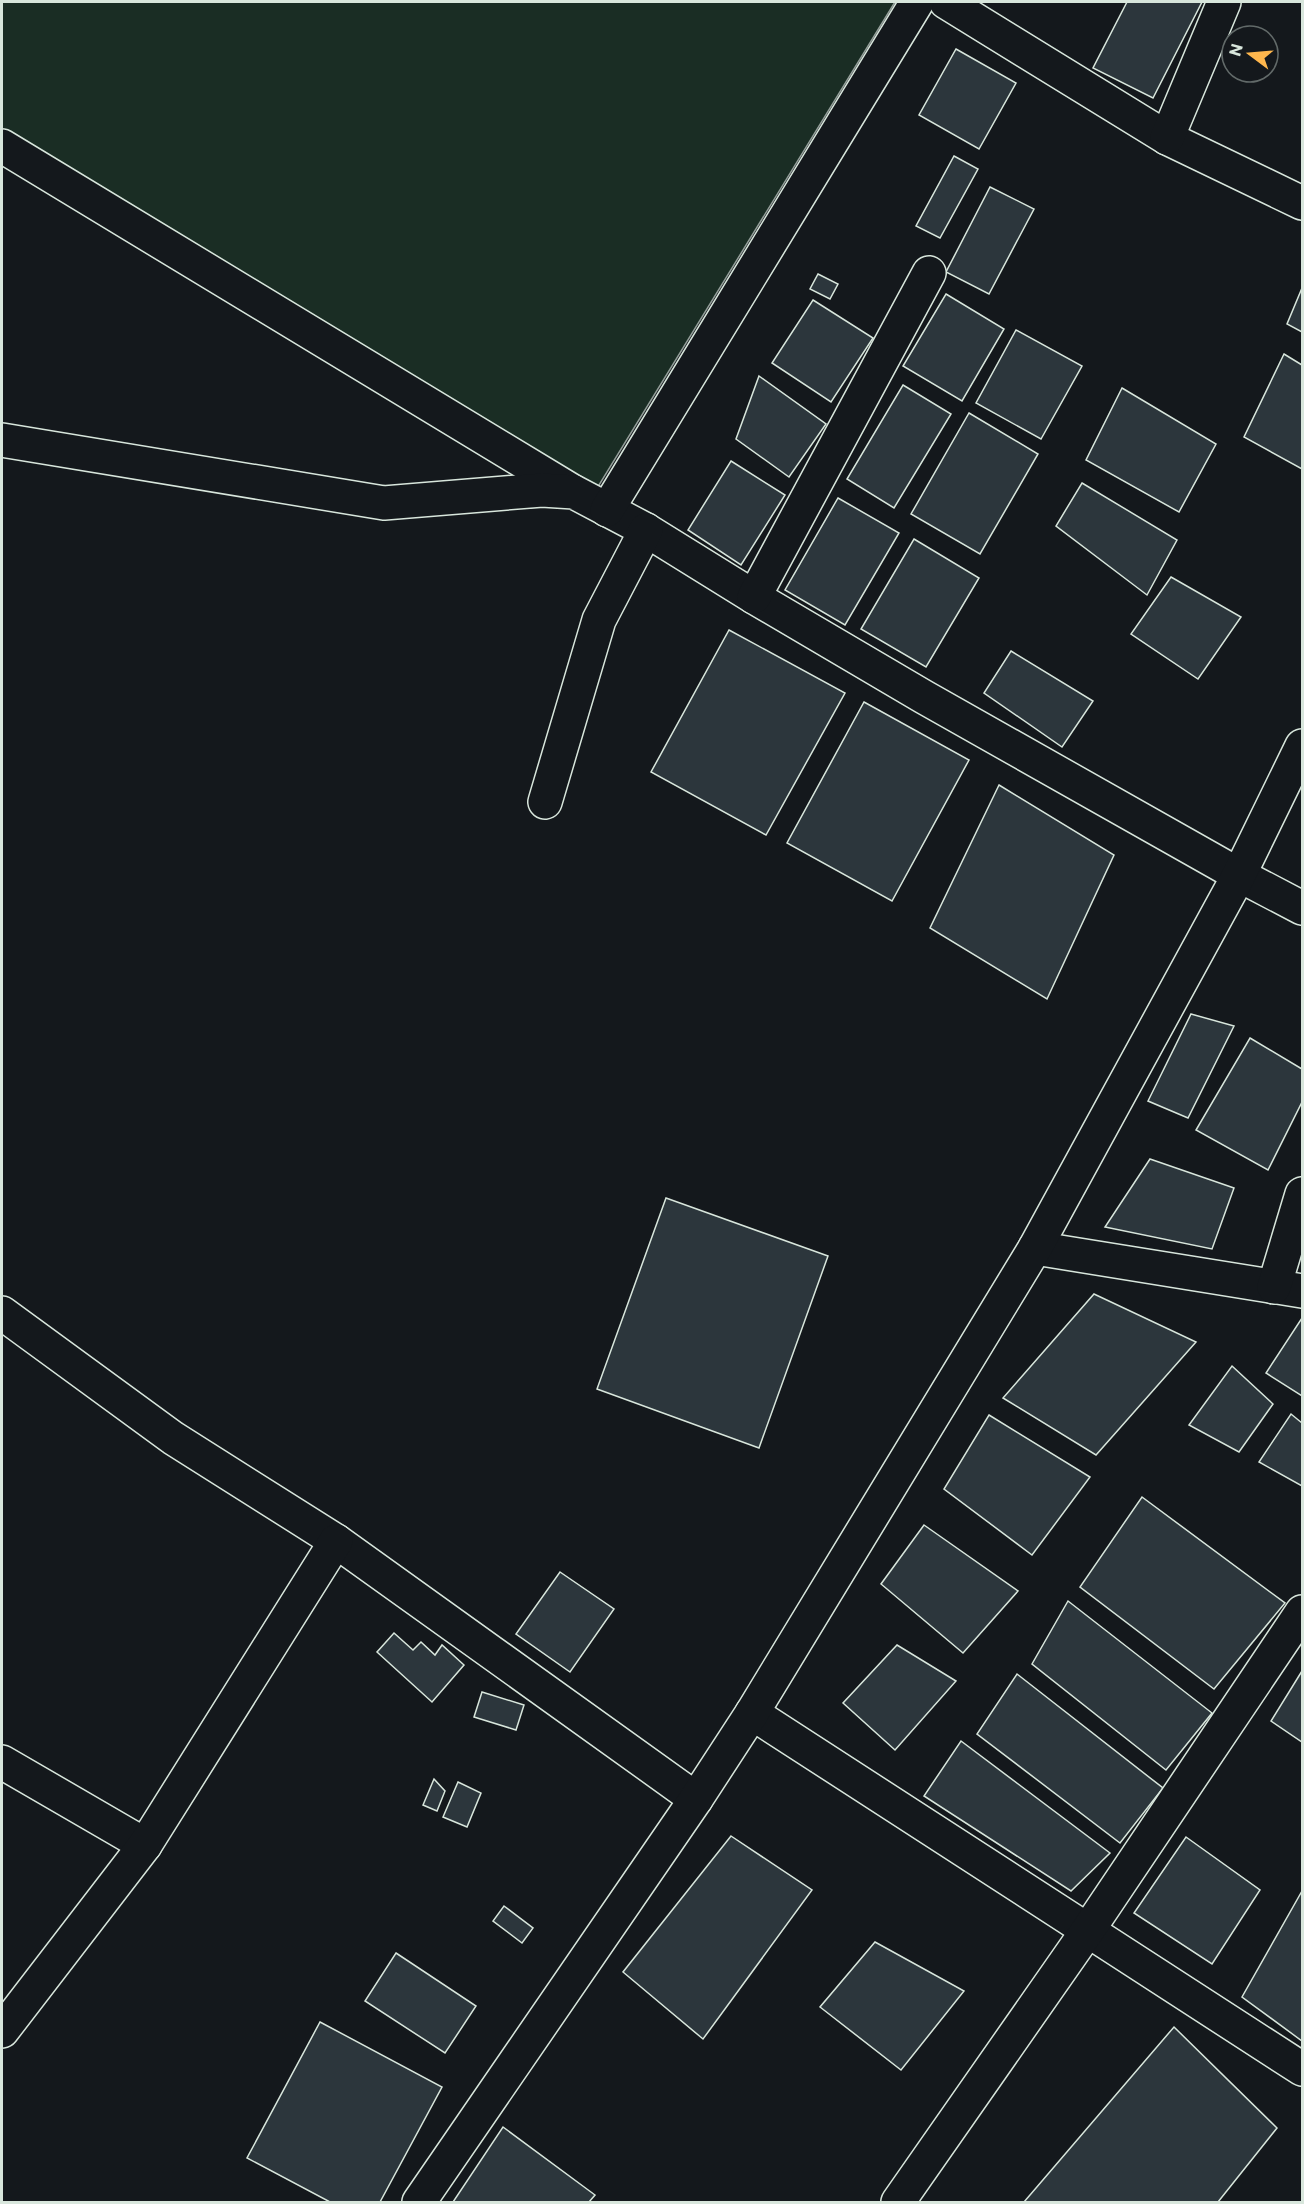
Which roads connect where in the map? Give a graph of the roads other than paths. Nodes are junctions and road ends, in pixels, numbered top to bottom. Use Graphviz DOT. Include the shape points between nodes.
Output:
graph roads {
  1 [pos="917,2"];
  2 [pos="946,2"];
  3 [pos="1224,2"];
  4 [pos="1167,138"];
  5 [pos="2,146"];
  6 [pos="1302,203"];
  7 [pos="929,273"];
  8 [pos="2,440"];
  9 [pos="574,492"];
  10 [pos="607,510"];
  11 [pos="646,530"];
  12 [pos="754,597"];
  13 [pos="1302,746"];
  14 [pos="545,802"];
  15 [pos="1239,875"];
  16 [pos="1302,908"];
  17 [pos="1302,1194"];
  18 [pos="1035,1248"];
  19 [pos="1288,1289"];
  20 [pos="2,1313"];
  21 [pos="336,1541"];
  22 [pos="1302,1612"];
  23 [pos="752,1713"];
  24 [pos="2,1762"];
  25 [pos="696,1798"];
  26 [pos="145,1845"];
  27 [pos="1088,1930"];
  28 [pos="2,2031"];
  29 [pos="1302,2069"];
  30 [pos="419,2202"];
  31 [pos="898,2202"];
  1 -- 10 [label="street"];
  2 -- 4 [label="street"];
  3 -- 4 [label="street"];
  4 -- 6 [label="street"];
  5 -- 9 [label="street"];
  7 -- 12 [label="street"];
  8 -- 9 [label="street" via="384,503 542,490"];
  9 -- 10 [label="street"];
  10 -- 11 [label="street"];
  11 -- 12 [label="street"];
  11 -- 14 [label="street" via="599,620"];
  12 -- 15 [label="street" via="924,698"];
  13 -- 15 [label="street"];
  15 -- 16 [label="street"];
  15 -- 18 [label="street"];
  17 -- 19 [label="street"];
  18 -- 19 [label="street"];
  18 -- 23 [label="street"];
  20 -- 21 [label="street" via="173,1438"];
  21 -- 25 [label="street"];
  21 -- 26 [label="street"];
  22 -- 27 [label="street"];
  23 -- 25 [label="street"];
  23 -- 27 [label="street"];
  24 -- 26 [label="street"];
  25 -- 30 [label="street"];
  26 -- 28 [label="street"];
  27 -- 29 [label="street"];
  27 -- 31 [label="street"];
}
